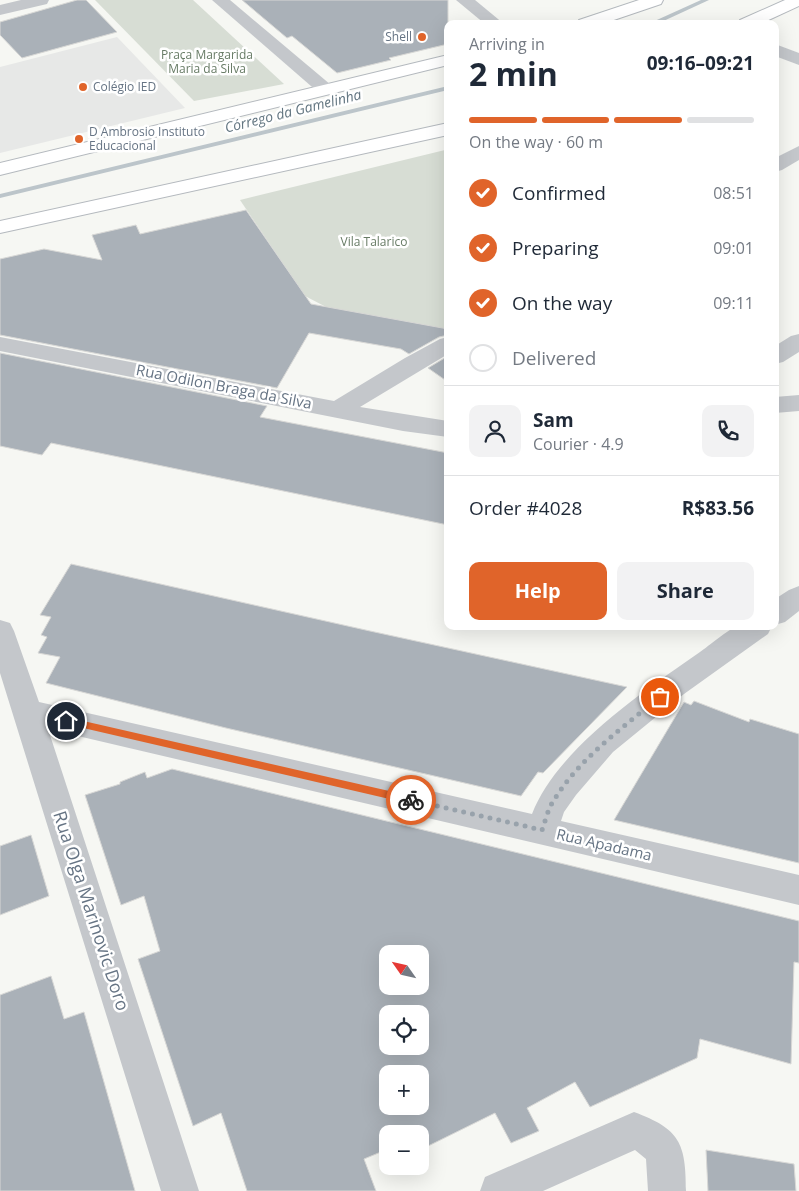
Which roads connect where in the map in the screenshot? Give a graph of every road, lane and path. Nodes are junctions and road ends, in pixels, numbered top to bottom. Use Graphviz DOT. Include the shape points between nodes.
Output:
graph roads {
  1 [pos="41,0"];
  2 [pos="220,0"];
  3 [pos="464,0"];
  4 [pos="655,0"];
  5 [pos="799,0"];
  6 [pos="0,10"];
  7 [pos="491,20"];
  8 [pos="597,20"];
  9 [pos="755,20"];
  10 [pos="779,51"];
  11 [pos="799,60"];
  12 [pos="444,61"];
  13 [pos="325,89"];
  14 [pos="444,130"];
  15 [pos="799,152"];
  16 [pos="779,164"];
  17 [pos="0,169"];
  18 [pos="0,227"];
  19 [pos="799,341"];
  20 [pos="0,344"];
  21 [pos="444,346"];
  22 [pos="779,354"];
  23 [pos="799,403"];
  24 [pos="779,405"];
  25 [pos="339,409"];
  26 [pos="444,428"];
  27 [pos="799,597"];
  28 [pos="779,611"];
  29 [pos="752,630"];
  30 [pos="0,631"];
  31 [pos="28,712"];
  32 [pos="542,830"];
  33 [pos="799,890"];
  34 [pos="180,1191"];
  35 [pos="499,1191"];
  36 [pos="667,1191"];
  1 -- 6 [label="street"];
  2 -- 13 [label="street"];
  3 -- 7 [label="street"];
  4 -- 8 [label="main road"];
  5 -- 9 [label="main road"];
  10 -- 11 [label="street"];
  12 -- 13 [label="main road"];
  13 -- 17 [label="main road"];
  14 -- 18 [label="main road"];
  15 -- 16 [label="street"];
  19 -- 22 [label="street"];
  20 -- 25 [label="street, Rua Odilon Braga da Silva"];
  21 -- 25 [label="street"];
  23 -- 24 [label="street"];
  25 -- 26 [label="street, Rua Odilon Braga da Silva"];
  27 -- 28 [label="street"];
  29 -- 32 [label="street" via="602,743 551,806"];
  30 -- 31 [label="street, Rua Olga Marinovic Doro"];
  31 -- 32 [label="street, Rua Apadama"];
  31 -- 34 [label="street, Rua Olga Marinovic Doro"];
  32 -- 33 [label="street, Rua Apadama"];
  35 -- 36 [label="street" via="634,1132 649,1135 662,1147"];
}
